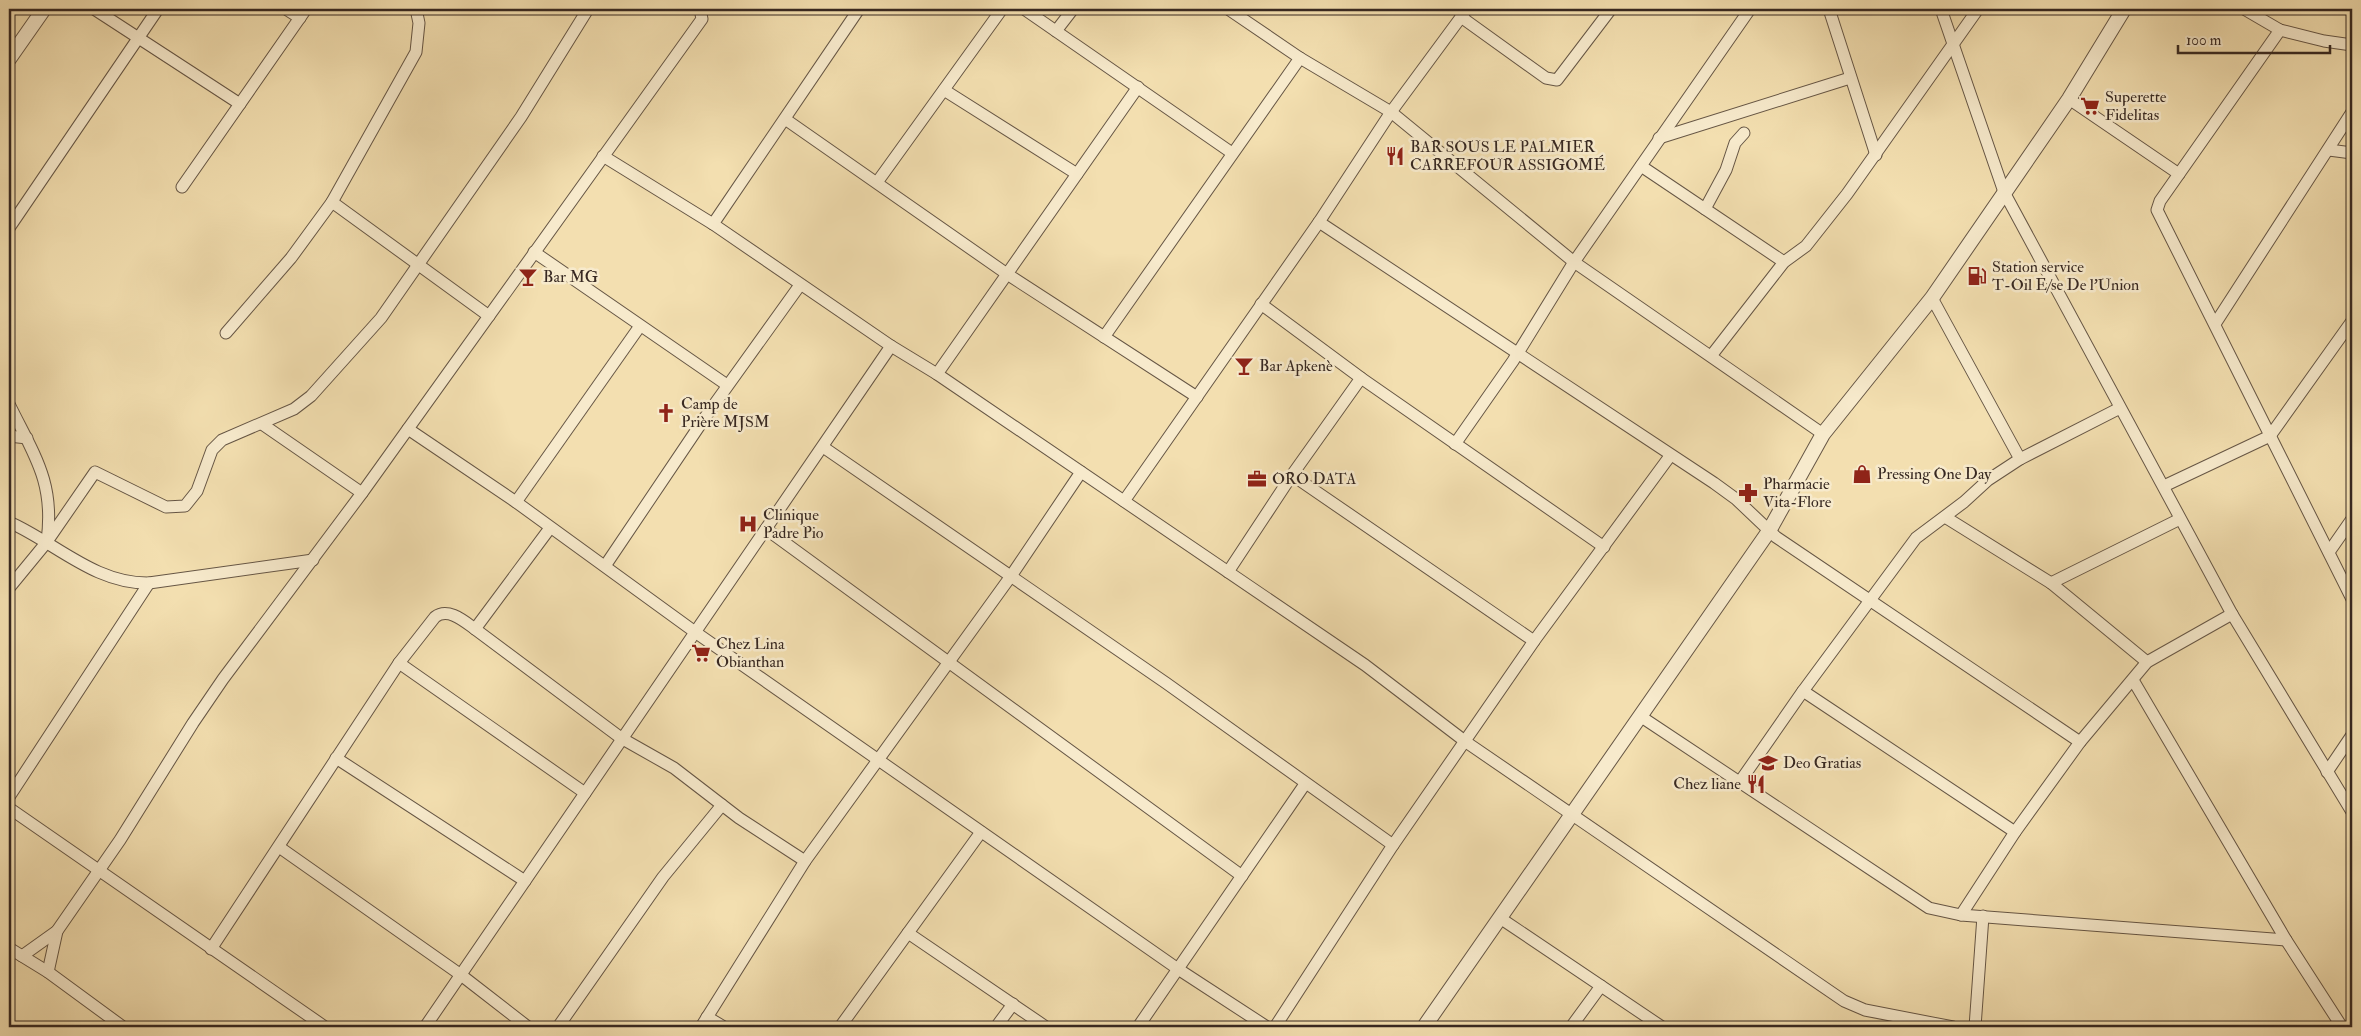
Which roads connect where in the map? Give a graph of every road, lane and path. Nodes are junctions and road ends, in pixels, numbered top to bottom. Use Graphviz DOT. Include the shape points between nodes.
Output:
graph roads {
  1 [pos="44,9"];
  2 [pos="94,9"];
  3 [pos="158,9"];
  4 [pos="286,9"];
  5 [pos="416,9"];
  6 [pos="588,9"];
  7 [pos="709,9"];
  8 [pos="859,9"];
  9 [pos="1002,9"];
  10 [pos="1024,9"];
  11 [pos="1073,9"];
  12 [pos="1228,9"];
  13 [pos="1611,9"];
  14 [pos="1750,9"];
  15 [pos="1829,9"];
  16 [pos="1941,9"];
  17 [pos="1978,9"];
  18 [pos="2124,9"];
  19 [pos="2244,9"];
  20 [pos="303,13"];
  21 [pos="1464,13"];
  22 [pos="701,14"];
  23 [pos="2280,30"];
  24 [pos="1056,31"];
  25 [pos="138,39"];
  26 [pos="2352,45"];
  27 [pos="1954,47"];
  28 [pos="1300,58"];
  29 [pos="9,59"];
  30 [pos="1850,78"];
  31 [pos="1138,87"];
  32 [pos="944,90"];
  33 [pos="2069,99"];
  34 [pos="240,104"];
  35 [pos="1391,112"];
  36 [pos="2352,112"];
  37 [pos="785,119"];
  38 [pos="1744,133"];
  39 [pos="1659,138"];
  40 [pos="2329,150"];
  41 [pos="1232,153"];
  42 [pos="2352,153"];
  43 [pos="1876,155"];
  44 [pos="603,156"];
  45 [pos="1641,166"];
  46 [pos="1077,174"];
  47 [pos="2179,174"];
  48 [pos="878,181"];
  49 [pos="182,187"];
  50 [pos="2004,192"];
  51 [pos="332,202"];
  52 [pos="1705,209"];
  53 [pos="1319,222"];
  54 [pos="714,224"];
  55 [pos="9,228"];
  56 [pos="534,252"];
  57 [pos="1574,262"];
  58 [pos="1784,262"];
  59 [pos="417,265"];
  60 [pos="1007,274"];
  61 [pos="800,284"];
  62 [pos="1932,298"];
  63 [pos="1261,304"];
  64 [pos="489,316"];
  65 [pos="2352,321"];
  66 [pos="2215,324"];
  67 [pos="640,326"];
  68 [pos="226,333"];
  69 [pos="1104,337"];
  70 [pos="891,346"];
  71 [pos="1517,352"];
  72 [pos="1711,356"];
  73 [pos="937,374"];
  74 [pos="1361,378"];
  75 [pos="727,385"];
  76 [pos="1196,397"];
  77 [pos="9,404"];
  78 [pos="2120,408"];
  79 [pos="262,424"];
  80 [pos="408,429"];
  81 [pos="1823,434"];
  82 [pos="9,436"];
  83 [pos="2270,436"];
  84 [pos="27,438"];
  85 [pos="1455,444"];
  86 [pos="823,447"];
  87 [pos="1670,456"];
  88 [pos="2020,459"];
  89 [pos="1081,472"];
  90 [pos="1292,475"];
  91 [pos="2164,486"];
  92 [pos="362,493"];
  93 [pos="1124,501"];
  94 [pos="516,502"];
  95 [pos="1945,517"];
  96 [pos="2180,519"];
  97 [pos="2352,519"];
  98 [pos="9,522"];
  99 [pos="550,528"];
  100 [pos="766,529"];
  101 [pos="1769,531"];
  102 [pos="46,543"];
  103 [pos="1604,547"];
  104 [pos="2329,552"];
  105 [pos="313,560"];
  106 [pos="605,566"];
  107 [pos="1228,572"];
  108 [pos="1011,576"];
  109 [pos="148,583"];
  110 [pos="2051,583"];
  111 [pos="9,588"];
  112 [pos="2352,599"];
  113 [pos="1872,600"];
  114 [pos="2232,614"];
  115 [pos="475,629"];
  116 [pos="696,632"];
  117 [pos="1534,642"];
  118 [pos="947,662"];
  119 [pos="2147,662"];
  120 [pos="399,663"];
  121 [pos="2133,680"];
  122 [pos="1803,691"];
  123 [pos="1640,716"];
  124 [pos="2352,735"];
  125 [pos="621,738"];
  126 [pos="1466,742"];
  127 [pos="2080,742"];
  128 [pos="336,758"];
  129 [pos="880,759"];
  130 [pos="2328,772"];
  131 [pos="1739,783"];
  132 [pos="1305,784"];
  133 [pos="584,793"];
  134 [pos="9,797"];
  135 [pos="722,805"];
  136 [pos="9,808"];
  137 [pos="2352,812"];
  138 [pos="1573,815"];
  139 [pos="981,832"];
  140 [pos="2015,832"];
  141 [pos="1393,845"];
  142 [pos="279,848"];
  143 [pos="805,860"];
  144 [pos="99,870"];
  145 [pos="1242,876"];
  146 [pos="525,881"];
  147 [pos="1961,915"];
  148 [pos="1983,916"];
  149 [pos="1500,918"];
  150 [pos="57,931"];
  151 [pos="908,933"];
  152 [pos="2286,940"];
  153 [pos="9,948"];
  154 [pos="211,949"];
  155 [pos="22,956"];
  156 [pos="1178,969"];
  157 [pos="48,972"];
  158 [pos="462,975"];
  159 [pos="1602,986"];
  160 [pos="1013,1004"];
  161 [pos="704,1022"];
  162 [pos="311,1023"];
  163 [pos="123,1027"];
  164 [pos="325,1027"];
  165 [pos="425,1027"];
  166 [pos="528,1027"];
  167 [pos="558,1027"];
  168 [pos="724,1027"];
  169 [pos="840,1027"];
  170 [pos="996,1027"];
  171 [pos="1046,1027"];
  172 [pos="1138,1027"];
  173 [pos="1267,1027"];
  174 [pos="1275,1027"];
  175 [pos="1424,1027"];
  176 [pos="1571,1027"];
  177 [pos="1662,1027"];
  178 [pos="1952,1027"];
  179 [pos="1975,1027"];
  180 [pos="2342,1027"];
  1 -- 29 [label="street"];
  2 -- 25 [label="street"];
  3 -- 25 [label="street"];
  4 -- 20 [label="street"];
  5 -- 51 [label="street" via="419,23 416,52"];
  6 -- 59 [label="street" via="521,117"];
  7 -- 22 [label="street"];
  8 -- 37 [label="street"];
  9 -- 32 [label="street"];
  10 -- 24 [label="street"];
  11 -- 24 [label="street"];
  12 -- 28 [label="street"];
  13 -- 21 [label="street" via="1557,80 1546,78"];
  14 -- 39 [label="street"];
  15 -- 30 [label="street"];
  16 -- 27 [label="street"];
  17 -- 27 [label="street"];
  18 -- 33 [label="street"];
  19 -- 23 [label="street"];
  20 -- 34 [label="street"];
  21 -- 35 [label="street"];
  22 -- 44 [label="street"];
  23 -- 26 [label="street" via="2324,42"];
  23 -- 47 [label="street"];
  24 -- 31 [label="street"];
  25 -- 34 [label="street"];
  25 -- 55 [label="street"];
  27 -- 43 [label="street"];
  27 -- 50 [label="street"];
  28 -- 35 [label="street"];
  28 -- 41 [label="street"];
  30 -- 39 [label="street"];
  30 -- 43 [label="street"];
  31 -- 41 [label="street"];
  31 -- 46 [label="street"];
  32 -- 46 [label="street"];
  32 -- 48 [label="street"];
  33 -- 47 [label="street"];
  33 -- 50 [label="street"];
  34 -- 49 [label="street"];
  35 -- 53 [label="street"];
  35 -- 57 [label="street"];
  36 -- 40 [label="street"];
  37 -- 48 [label="street"];
  37 -- 54 [label="street"];
  38 -- 52 [label="street" via="1736,143"];
  39 -- 45 [label="street"];
  40 -- 42 [label="street"];
  40 -- 66 [label="street"];
  41 -- 69 [label="street"];
  43 -- 58 [label="street" via="1806,246"];
  44 -- 54 [label="street"];
  44 -- 56 [label="street"];
  45 -- 52 [label="street"];
  45 -- 57 [label="street"];
  46 -- 60 [label="street"];
  47 -- 66 [label="street" via="2157,210"];
  48 -- 60 [label="street"];
  50 -- 62 [label="street"];
  50 -- 78 [label="street"];
  51 -- 59 [label="street"];
  51 -- 68 [label="street" via="286,266"];
  52 -- 58 [label="street"];
  53 -- 63 [label="street"];
  53 -- 71 [label="street"];
  54 -- 61 [label="street"];
  56 -- 64 [label="street"];
  56 -- 67 [label="street"];
  57 -- 71 [label="street"];
  57 -- 72 [label="street"];
  58 -- 72 [label="street"];
  59 -- 64 [label="street"];
  59 -- 79 [label="street" via="381,318 311,396 294,410"];
  60 -- 69 [label="street"];
  60 -- 73 [label="street"];
  61 -- 70 [label="street"];
  61 -- 75 [label="street"];
  62 -- 81 [label="street"];
  62 -- 88 [label="street"];
  63 -- 74 [label="street"];
  63 -- 76 [label="street"];
  64 -- 80 [label="street"];
  65 -- 83 [label="street"];
  66 -- 83 [label="street"];
  67 -- 75 [label="street"];
  67 -- 94 [label="street"];
  69 -- 76 [label="street"];
  70 -- 73 [label="street"];
  70 -- 86 [label="street"];
  71 -- 85 [label="street"];
  71 -- 87 [label="street"];
  72 -- 81 [label="street"];
  73 -- 89 [label="street"];
  74 -- 85 [label="street"];
  74 -- 90 [label="street"];
  75 -- 106 [label="street"];
  76 -- 93 [label="street"];
  77 -- 84 [label="street"];
  78 -- 88 [label="street"];
  78 -- 91 [label="street"];
  79 -- 92 [label="street"];
  79 -- 102 [label="street" via="222,440 212,450 197,491 185,506 166,507 95,472"];
  80 -- 92 [label="street"];
  80 -- 94 [label="street"];
  81 -- 101 [label="street"];
  82 -- 84 [label="street"];
  83 -- 91 [label="street"];
  83 -- 104 [label="street"];
  84 -- 102 [label="street" via="42,471 48,495"];
  85 -- 103 [label="street"];
  86 -- 100 [label="street"];
  86 -- 108 [label="street"];
  87 -- 101 [label="street" via="1736,499"];
  87 -- 103 [label="street"];
  88 -- 95 [label="street" via="1988,480"];
  89 -- 93 [label="street"];
  89 -- 108 [label="street"];
  90 -- 107 [label="street"];
  90 -- 117 [label="street"];
  91 -- 96 [label="street"];
  92 -- 105 [label="street"];
  93 -- 107 [label="street"];
  94 -- 99 [label="street"];
  95 -- 110 [label="street"];
  95 -- 113 [label="street" via="1916,538"];
  96 -- 110 [label="street"];
  96 -- 114 [label="street"];
  97 -- 104 [label="street"];
  98 -- 102 [label="street"];
  99 -- 106 [label="street"];
  99 -- 115 [label="street"];
  100 -- 116 [label="street"];
  100 -- 118 [label="street"];
  101 -- 113 [label="street"];
  101 -- 123 [label="street"];
  102 -- 109 [label="street" via="107,578 130,584"];
  102 -- 111 [label="street"];
  103 -- 117 [label="street"];
  104 -- 112 [label="street"];
  105 -- 109 [label="street"];
  105 -- 144 [label="street" via="196,718"];
  106 -- 116 [label="street"];
  107 -- 126 [label="street" via="1365,664"];
  108 -- 118 [label="street"];
  108 -- 132 [label="street"];
  109 -- 134 [label="street"];
  110 -- 119 [label="street"];
  113 -- 122 [label="street"];
  113 -- 127 [label="street"];
  114 -- 119 [label="street"];
  114 -- 130 [label="street"];
  115 -- 120 [label="street" via="455,616 439,614"];
  115 -- 125 [label="street"];
  116 -- 125 [label="street"];
  116 -- 129 [label="street"];
  117 -- 126 [label="street"];
  118 -- 129 [label="street"];
  118 -- 145 [label="street"];
  119 -- 121 [label="street"];
  120 -- 128 [label="street"];
  120 -- 133 [label="street"];
  121 -- 127 [label="street"];
  121 -- 152 [label="street"];
  122 -- 131 [label="street"];
  122 -- 140 [label="street"];
  123 -- 131 [label="street"];
  123 -- 138 [label="street"];
  124 -- 130 [label="street"];
  125 -- 133 [label="street"];
  125 -- 135 [label="street" via="674,768"];
  126 -- 138 [label="street"];
  126 -- 141 [label="street"];
  127 -- 140 [label="street"];
  128 -- 142 [label="street"];
  128 -- 146 [label="street"];
  129 -- 139 [label="street"];
  129 -- 143 [label="street"];
  130 -- 137 [label="street"];
  131 -- 147 [label="street" via="1929,908"];
  132 -- 141 [label="street"];
  132 -- 145 [label="street"];
  133 -- 146 [label="street"];
  135 -- 143 [label="street"];
  135 -- 167 [label="street" via="663,877"];
  136 -- 144 [label="street"];
  138 -- 149 [label="street"];
  138 -- 178 [label="street" via="1844,1001 1865,1010"];
  139 -- 151 [label="street"];
  139 -- 156 [label="street"];
  140 -- 147 [label="street"];
  141 -- 174 [label="street"];
  142 -- 154 [label="street"];
  142 -- 158 [label="street"];
  143 -- 161 [label="street"];
  144 -- 150 [label="street"];
  144 -- 154 [label="street"];
  145 -- 156 [label="street"];
  146 -- 158 [label="street"];
  147 -- 148 [label="street"];
  148 -- 152 [label="street"];
  148 -- 179 [label="street"];
  149 -- 159 [label="street"];
  149 -- 175 [label="street"];
  150 -- 155 [label="street"];
  150 -- 157 [label="street"];
  151 -- 160 [label="street"];
  151 -- 169 [label="street"];
  152 -- 180 [label="street"];
  153 -- 155 [label="street"];
  154 -- 162 [label="street"];
  155 -- 157 [label="street"];
  156 -- 172 [label="street"];
  156 -- 173 [label="street"];
  157 -- 163 [label="street"];
  158 -- 165 [label="street"];
  158 -- 166 [label="street"];
  159 -- 176 [label="street"];
  159 -- 177 [label="street"];
  160 -- 170 [label="street"];
  160 -- 171 [label="street"];
  161 -- 168 [label="street"];
  162 -- 164 [label="street"];
}
